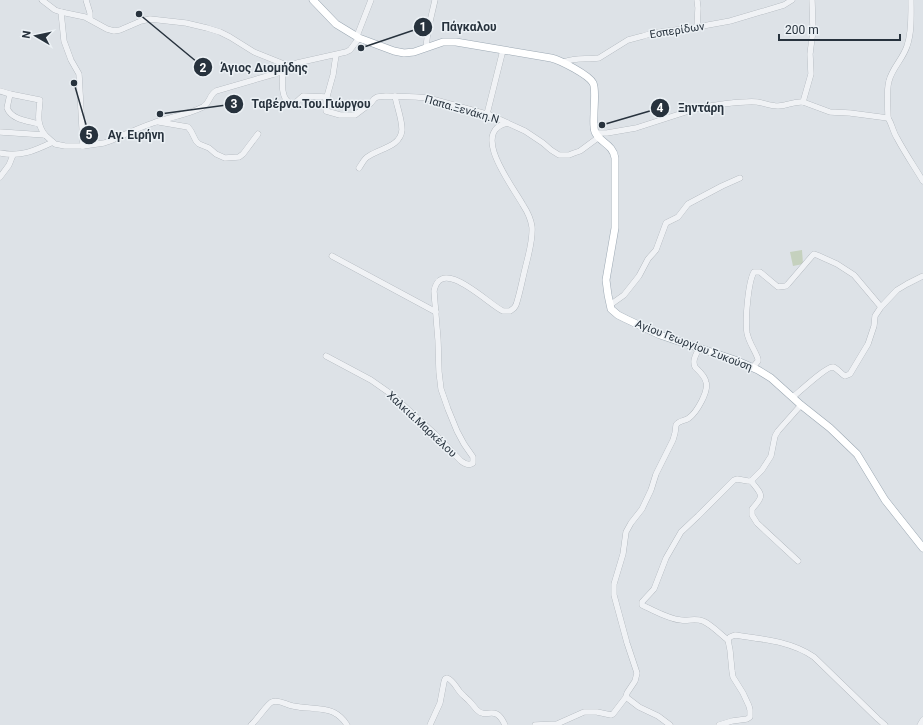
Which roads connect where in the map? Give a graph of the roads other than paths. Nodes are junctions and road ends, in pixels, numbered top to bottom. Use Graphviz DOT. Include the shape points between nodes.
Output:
graph roads {
  1 [pos="42,0"];
  2 [pos="86,0"];
  3 [pos="313,0"];
  4 [pos="371,0"];
  5 [pos="435,0"];
  6 [pos="697,0"];
  7 [pos="792,0"];
  8 [pos="812,0"];
  9 [pos="911,0"];
  10 [pos="61,12"];
  11 [pos="90,19"];
  12 [pos="697,27"];
  13 [pos="358,37"];
  14 [pos="426,48"];
  15 [pos="503,50"];
  16 [pos="336,55"];
  17 [pos="564,62"];
  18 [pos="288,66"];
  19 [pos="283,71"];
  20 [pos="0,90"];
  21 [pos="10,94"];
  22 [pos="395,96"];
  23 [pos="327,97"];
  24 [pos="803,102"];
  25 [pos="487,114"];
  26 [pos="888,118"];
  27 [pos="158,122"];
  28 [pos="507,123"];
  29 [pos="39,124"];
  30 [pos="0,132"];
  31 [pos="258,134"];
  32 [pos="46,135"];
  33 [pos="597,135"];
  34 [pos="53,142"];
  35 [pos="83,146"];
  36 [pos="0,153"];
  37 [pos="13,155"];
  38 [pos="359,168"];
  39 [pos="0,177"];
  40 [pos="740,178"];
  41 [pos="923,181"];
  42 [pos="332,256"];
  43 [pos="923,276"];
  44 [pos="610,306"];
  45 [pos="881,307"];
  46 [pos="436,312"];
  47 [pos="699,348"];
  48 [pos="326,356"];
  49 [pos="752,368"];
  50 [pos="793,397"];
  51 [pos="801,405"];
  52 [pos="751,481"];
  53 [pos="923,548"];
  54 [pos="798,561"];
  55 [pos="728,640"];
  56 [pos="626,697"];
  57 [pos="923,720"];
  58 [pos="251,725"];
  59 [pos="347,725"];
  60 [pos="430,725"];
  61 [pos="505,725"];
  62 [pos="535,725"];
  63 [pos="670,725"];
  64 [pos="719,725"];
  65 [pos="885,725"];
  66 [pos="920,725"];
  1 -- 10 [label="street"];
  2 -- 11 [label="street"];
  3 -- 13 [label="main road" via="336,24"];
  4 -- 13 [label="street"];
  5 -- 14 [label="street"];
  6 -- 12 [label="street"];
  7 -- 12 [label="street, Εσπερίδων" via="784,5 741,18"];
  8 -- 24 [label="street" via="811,74"];
  9 -- 26 [label="street" via="907,45 888,84"];
  10 -- 11 [label="street"];
  10 -- 35 [label="street" via="64,41 79,74"];
  11 -- 18 [label="street" via="116,31 150,19 200,26 220,32 254,52"];
  12 -- 17 [label="street, Εσπερίδων" via="648,34 628,40 599,58"];
  13 -- 14 [label="main road" via="400,53"];
  13 -- 16 [label="street" via="348,52"];
  14 -- 15 [label="main road" via="451,42"];
  15 -- 17 [label="main road"];
  15 -- 25 [label="street"];
  16 -- 18 [label="street"];
  16 -- 23 [label="street"];
  17 -- 33 [label="main road" via="594,84 594,123"];
  18 -- 19 [label="street"];
  19 -- 23 [label="street" via="284,97 287,102 294,104 305,95"];
  19 -- 27 [label="street" via="216,91 212,93 205,106"];
  20 -- 21 [label="street"];
  21 -- 29 [label="street" via="7,108 10,114"];
  21 -- 29 [label="street" via="40,100"];
  22 -- 23 [label="street, Παπα.Ξενάκη.Ν" via="375,98 355,115 340,115 326,111"];
  22 -- 25 [label="street, Παπα.Ξενάκη.Ν" via="428,98"];
  22 -- 38 [label="street" via="401,123 400,138 390,146 368,156"];
  24 -- 26 [label="street" via="830,112"];
  24 -- 33 [label="street" via="784,106 750,102 704,107 636,128"];
  25 -- 28 [label="street, Παπα.Ξενάκη.Ν"];
  26 -- 41 [label="street" via="900,145"];
  27 -- 31 [label="street" via="188,127 199,144 225,158 239,157"];
  27 -- 35 [label="street" via="110,142"];
  28 -- 33 [label="street, Παπα.Ξενάκη.Ν" via="544,143 559,155 565,156 583,149"];
  28 -- 46 [label="street, Χαλκιά.Μαρκέλου" via="496,129 492,147 500,168 523,205 532,228 531,245 516,305 510,311 503,311 468,286 444,278 439,280 435,287"];
  29 -- 32 [label="street"];
  30 -- 32 [label="street"];
  32 -- 34 [label="street"];
  33 -- 44 [label="main road" via="612,150 615,158 615,228 606,280"];
  34 -- 35 [label="street" via="65,146"];
  34 -- 37 [label="street" via="27,153"];
  36 -- 37 [label="street"];
  37 -- 39 [label="street"];
  40 -- 44 [label="street" via="688,204 678,217 666,223 656,250 639,276 624,295"];
  42 -- 46 [label="street"];
  43 -- 45 [label="street" via="897,290"];
  44 -- 47 [label="main road, Αγίου Γεωργίου Συκούση" via="614,312 626,319 660,335"];
  45 -- 49 [label="street" via="854,275 814,254 786,286 778,287 760,272 754,272 748,296 747,322 747,333 758,359"];
  45 -- 50 [label="street" via="875,316 868,344 850,374 845,376 830,367"];
  46 -- 48 [label="street, Χαλκιά.Μαρκέλου" via="441,389 457,431 473,457 471,464 461,462 435,434 382,387"];
  47 -- 49 [label="main road, Αγίου Γεωργίου Συκούση"];
  47 -- 56 [label="street" via="694,365 706,380 705,394 692,415 676,425 673,440 651,490 642,509 627,529 614,584 614,596 637,673"];
  49 -- 50 [label="main road, Αγίου Γεωργίου Συκούση" via="771,378"];
  50 -- 51 [label="main road, Αγίου Γεωργίου Συκούση"];
  51 -- 52 [label="street" via="778,431 769,460"];
  51 -- 53 [label="main road, Αγίου Γεωργίου Συκούση" via="857,454 885,500"];
  52 -- 54 [label="street" via="761,493 761,500 752,509 752,515 757,523"];
  52 -- 55 [label="street" via="734,480 686,526 666,558 654,589 642,603 645,607 677,619 703,621"];
  55 -- 64 [label="street" via="733,677 749,706 750,717"];
  55 -- 65 [label="street" via="734,635 767,640 806,651"];
  56 -- 62 [label="street" via="610,715 584,712 557,724"];
  56 -- 63 [label="street"];
  57 -- 66 [label="street"];
  58 -- 59 [label="street" via="268,704 276,701 294,707 332,712"];
  60 -- 61 [label="street" via="447,678 479,712 498,714"];
}
